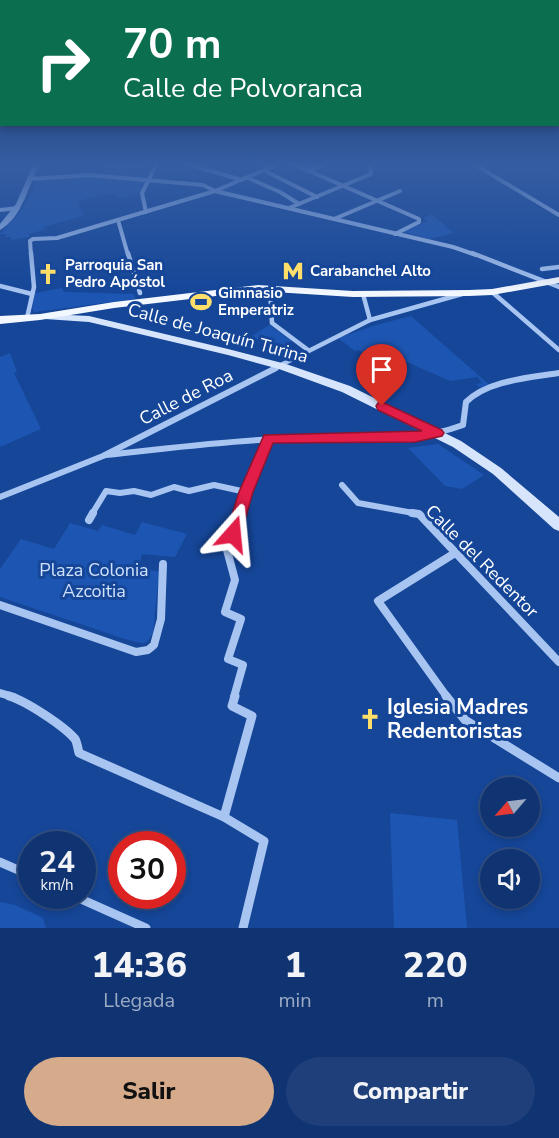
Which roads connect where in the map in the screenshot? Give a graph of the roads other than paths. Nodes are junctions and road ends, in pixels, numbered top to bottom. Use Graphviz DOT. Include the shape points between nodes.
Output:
graph roads {
  1 [pos="142,206"];
  2 [pos="165,206"];
  3 [pos="278,206"];
  4 [pos="294,206"];
  5 [pos="364,206"];
  6 [pos="389,206"];
  7 [pos="544,206"];
  8 [pos="19,208"];
  9 [pos="289,209"];
  10 [pos="0,210"];
  11 [pos="146,212"];
  12 [pos="559,215"];
  13 [pos="333,219"];
  14 [pos="118,220"];
  15 [pos="1,222"];
  16 [pos="395,234"];
  17 [pos="559,267"];
  18 [pos="542,269"];
  19 [pos="556,284"];
  20 [pos="0,286"];
  21 [pos="270,289"];
  22 [pos="492,292"];
  23 [pos="140,293"];
  24 [pos="469,293"];
  25 [pos="32,294"];
  26 [pos="363,294"];
  27 [pos="40,317"];
  28 [pos="27,318"];
  29 [pos="0,320"];
  30 [pos="370,320"];
  31 [pos="308,350"];
  32 [pos="559,350"];
  33 [pos="282,366"];
  34 [pos="559,373"];
  35 [pos="437,433"];
  36 [pos="268,438"];
  37 [pos="103,456"];
  38 [pos="342,485"];
  39 [pos="246,492"];
  40 [pos="0,497"];
  41 [pos="89,520"];
  42 [pos="559,525"];
  43 [pos="455,553"];
  44 [pos="163,564"];
  45 [pos="0,605"];
  46 [pos="559,662"];
  47 [pos="0,693"];
  48 [pos="559,778"];
  49 [pos="224,817"];
  50 [pos="0,862"];
  51 [pos="18,870"];
  52 [pos="96,906"];
  53 [pos="146,928"];
  54 [pos="243,928"];
  1 -- 11 [label="street"];
  2 -- 11 [label="street"];
  3 -- 9 [label="street"];
  4 -- 9 [label="street"];
  5 -- 13 [label="street"];
  6 -- 16 [label="street" via="419,219"];
  7 -- 12 [label="street"];
  8 -- 10 [label="street"];
  8 -- 15 [label="street"];
  9 -- 13 [label="street"];
  11 -- 14 [label="street"];
  13 -- 16 [label="street"];
  14 -- 23 [label="street"];
  14 -- 25 [label="street" via="57,238 30,241"];
  16 -- 19 [label="street" via="453,247"];
  17 -- 18 [label="street"];
  19 -- 22 [label="main road"];
  20 -- 25 [label="street"];
  21 -- 26 [label="main road"];
  21 -- 27 [label="main road"];
  21 -- 31 [label="street" via="272,323"];
  22 -- 24 [label="main road"];
  22 -- 32 [label="street"];
  24 -- 26 [label="main road"];
  24 -- 30 [label="street, Calle de Roa"];
  25 -- 28 [label="street"];
  26 -- 30 [label="street"];
  27 -- 28 [label="main road"];
  27 -- 33 [label="main road, Calle de Joaquín Turina" via="93,320"];
  28 -- 29 [label="main road"];
  30 -- 31 [label="street, Calle de Roa"];
  31 -- 33 [label="street, Calle de Roa"];
  33 -- 35 [label="main road, Calle de Joaquín Turina" via="346,389"];
  33 -- 37 [label="street, Calle de Roa"];
  34 -- 35 [label="street" via="511,381 471,397 465,404 463,425"];
  35 -- 36 [label="street" via="415,437"];
  35 -- 42 [label="main road, Calle de Joaquín Turina" via="497,471"];
  36 -- 37 [label="street"];
  36 -- 39 [label="street"];
  37 -- 40 [label="street"];
  38 -- 43 [label="street, Calle del Redentor" via="357,503 419,514"];
  39 -- 41 [label="street" via="214,485 189,490 174,487 151,495 106,491"];
  39 -- 49 [label="street" via="227,550 236,580 225,612 241,619 228,659 243,664 232,706 252,716"];
  43 -- 46 [label="street, Calle del Redentor"];
  43 -- 48 [label="street" via="378,601 465,720"];
  44 -- 45 [label="street" via="160,632 155,644 146,651 136,652"];
  47 -- 49 [label="street" via="36,709 76,740 80,753"];
  49 -- 54 [label="street" via="264,841"];
  50 -- 51 [label="street"];
  52 -- 53 [label="street"];
}
